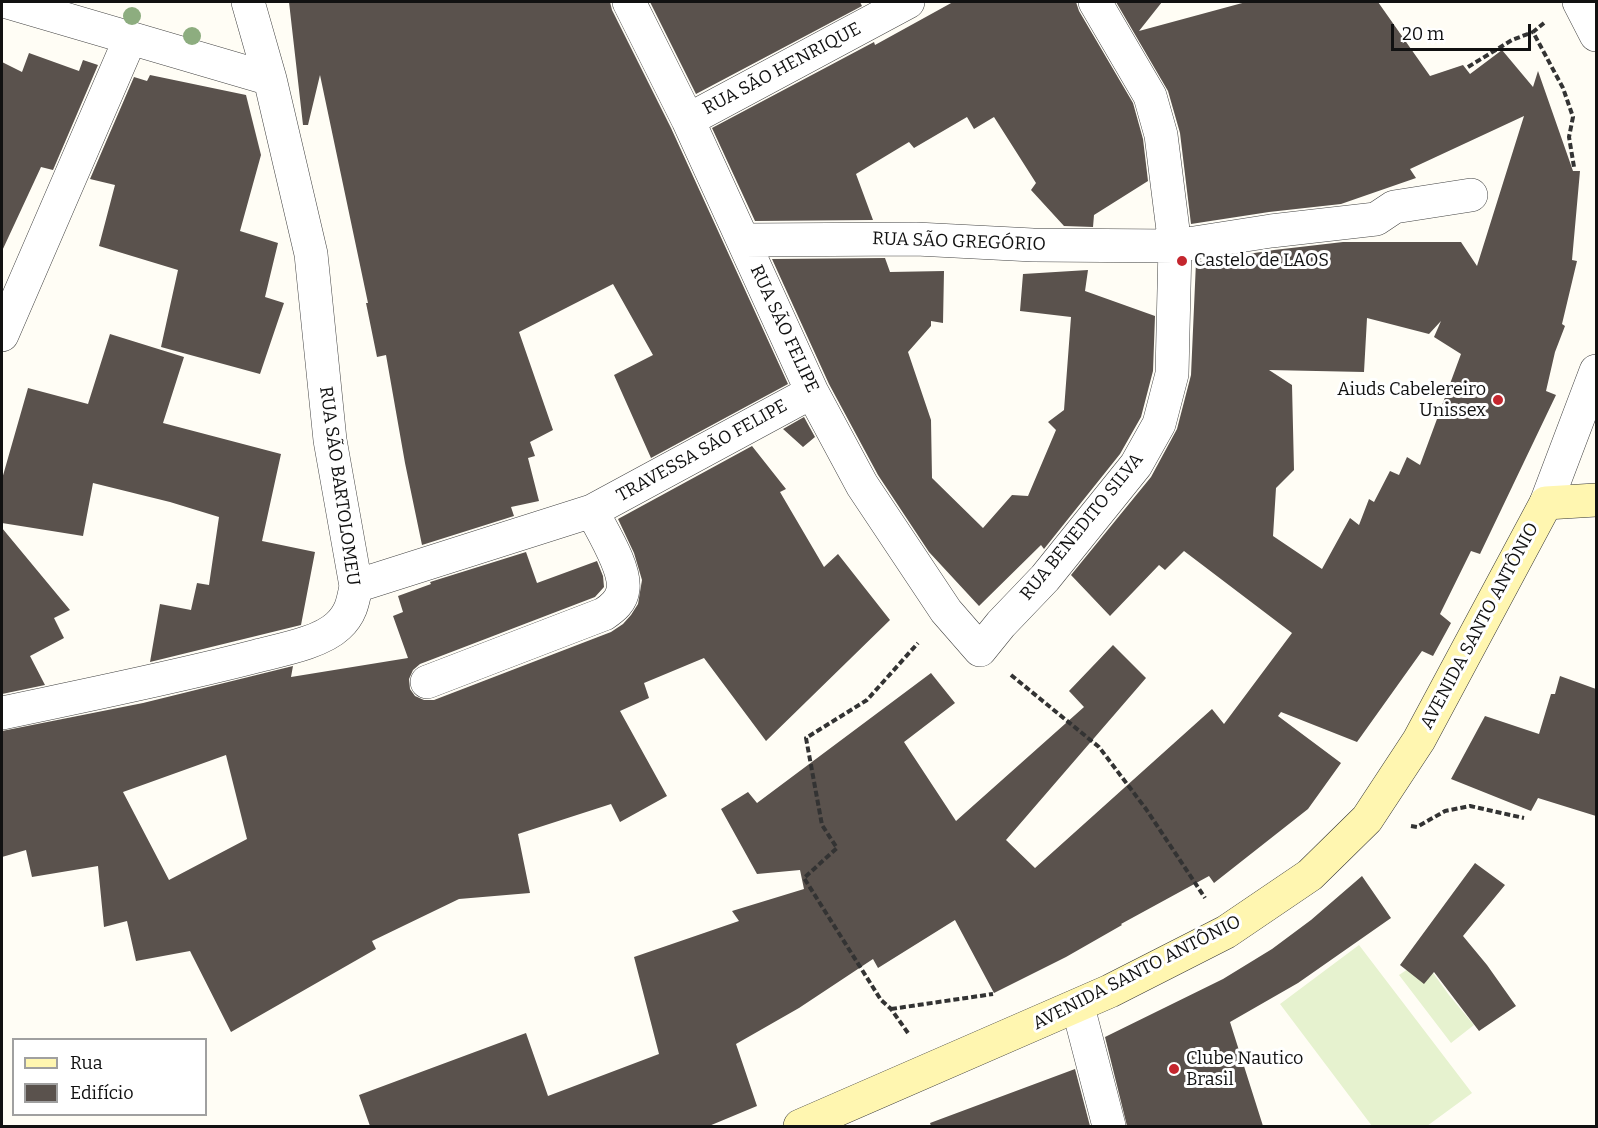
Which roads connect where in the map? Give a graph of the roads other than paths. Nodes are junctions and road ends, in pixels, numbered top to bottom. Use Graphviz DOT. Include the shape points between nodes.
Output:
graph roads {
  1 [pos="7,2"];
  2 [pos="248,2"];
  3 [pos="629,2"];
  4 [pos="908,2"];
  5 [pos="1095,2"];
  6 [pos="1579,2"];
  7 [pos="1596,35"];
  8 [pos="130,39"];
  9 [pos="270,80"];
  10 [pos="688,120"];
  11 [pos="1471,195"];
  12 [pos="743,240"];
  13 [pos="1175,246"];
  14 [pos="2,335"];
  15 [pos="1596,371"];
  16 [pos="812,392"];
  17 [pos="1596,500"];
  18 [pos="1546,503"];
  19 [pos="592,511"];
  20 [pos="356,586"];
  21 [pos="975,645"];
  22 [pos="427,682"];
  23 [pos="2,713"];
  24 [pos="1078,1007"];
  25 [pos="800,1126"];
  26 [pos="1109,1126"];
  1 -- 8 [label="street"];
  2 -- 9 [label="street, RUA SÃO BARTOLOMEU"];
  3 -- 10 [label="street, RUA SÃO FELIPE"];
  4 -- 10 [label="street, RUA SÃO HENRIQUE"];
  5 -- 13 [label="street, RUA BENEDITO SILVA" via="1150,96 1161,135"];
  6 -- 7 [label="street"];
  8 -- 9 [label="street"];
  8 -- 14 [label="street"];
  9 -- 20 [label="street, RUA SÃO BARTOLOMEU" via="311,254 330,440"];
  10 -- 12 [label="street, RUA SÃO FELIPE"];
  11 -- 13 [label="street, RUA SÃO GREGÓRIO" via="1394,207 1376,219"];
  12 -- 13 [label="street, RUA SÃO GREGÓRIO" via="916,239"];
  12 -- 16 [label="street, RUA SÃO FELIPE"];
  13 -- 21 [label="street, RUA BENEDITO SILVA" via="1172,374 1159,424 1136,465 1045,579"];
  15 -- 18 [label="street"];
  16 -- 19 [label="street, TRAVESSA SÃO FELIPE"];
  16 -- 21 [label="street, RUA SÃO FELIPE" via="862,485 946,611"];
  17 -- 18 [label="main road, AVENIDA SANTO ANTÔNIO"];
  18 -- 24 [label="main road, AVENIDA SANTO ANTÔNIO" via="1419,740 1367,819 1310,875 1226,932"];
  19 -- 20 [label="street, TRAVESSA SÃO FELIPE"];
  19 -- 22 [label="street" via="621,570 623,589 618,604 604,615"];
  20 -- 23 [label="street, RUA SÃO BARTOLOMEU" via="352,610 337,627 321,636 206,669"];
  24 -- 25 [label="main road, AVENIDA SANTO ANTÔNIO"];
  24 -- 26 [label="street"];
}
